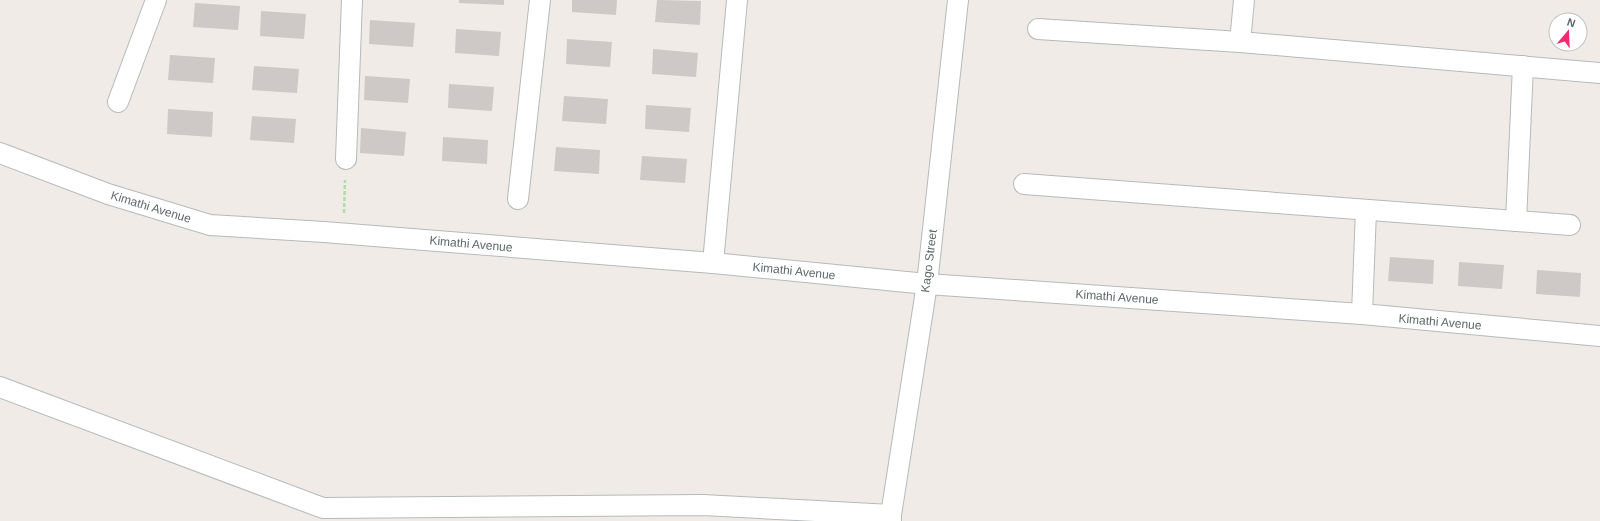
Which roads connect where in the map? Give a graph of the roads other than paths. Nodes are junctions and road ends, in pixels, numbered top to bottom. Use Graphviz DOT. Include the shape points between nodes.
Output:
graph roads {
  1 [pos="156,0"];
  2 [pos="352,0"];
  3 [pos="540,0"];
  4 [pos="736,0"];
  5 [pos="958,0"];
  6 [pos="1244,0"];
  7 [pos="1038,29"];
  8 [pos="1240,42"];
  9 [pos="1523,66"];
  10 [pos="1600,72"];
  11 [pos="118,102"];
  12 [pos="0,153"];
  13 [pos="346,159"];
  14 [pos="1024,184"];
  15 [pos="518,199"];
  16 [pos="1366,210"];
  17 [pos="1516,221"];
  18 [pos="1570,225"];
  19 [pos="712,263"];
  20 [pos="927,284"];
  21 [pos="1362,314"];
  22 [pos="1600,336"];
  23 [pos="0,387"];
  24 [pos="891,518"];
  1 -- 11 [label="street"];
  2 -- 13 [label="street"];
  3 -- 15 [label="street"];
  4 -- 19 [label="street"];
  5 -- 20 [label="street, Kago Street"];
  6 -- 8 [label="street"];
  7 -- 8 [label="street"];
  8 -- 9 [label="street"];
  9 -- 10 [label="street"];
  9 -- 17 [label="street"];
  12 -- 19 [label="street, Kimathi Avenue" via="108,194 210,225"];
  14 -- 16 [label="street"];
  16 -- 17 [label="street"];
  16 -- 21 [label="street"];
  17 -- 18 [label="street"];
  19 -- 20 [label="street, Kimathi Avenue"];
  20 -- 21 [label="street, Kimathi Avenue"];
  20 -- 24 [label="street, Kago Street"];
  21 -- 22 [label="street, Kimathi Avenue"];
  23 -- 24 [label="street" via="323,508 703,505"];
}
